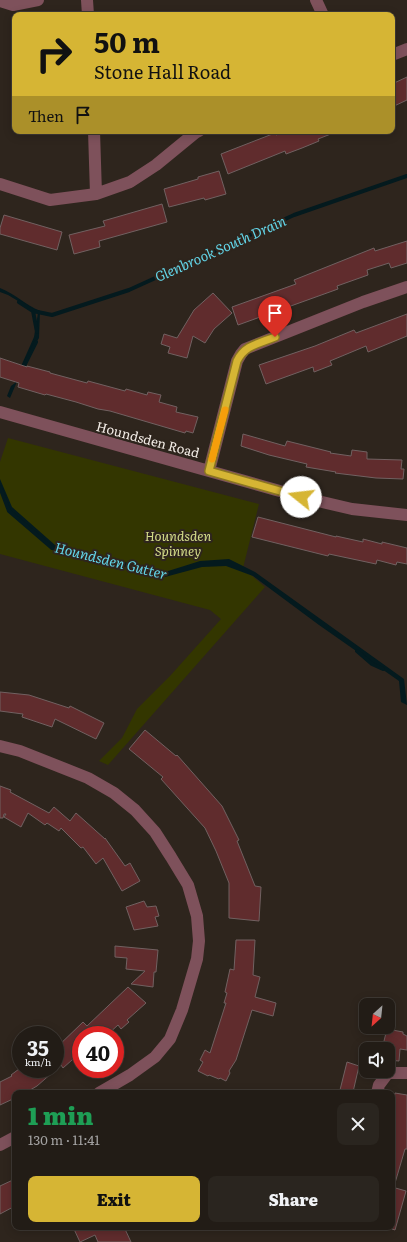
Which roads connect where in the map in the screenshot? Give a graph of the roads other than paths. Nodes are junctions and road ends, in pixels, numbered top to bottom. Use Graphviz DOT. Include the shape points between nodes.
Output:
graph roads {
  1 [pos="38,0"];
  2 [pos="87,0"];
  3 [pos="316,0"];
  4 [pos="0,1"];
  5 [pos="88,12"];
  6 [pos="322,12"];
  7 [pos="407,48"];
  8 [pos="395,53"];
  9 [pos="94,134"];
  10 [pos="194,134"];
  11 [pos="0,184"];
  12 [pos="96,194"];
  13 [pos="407,288"];
  14 [pos="0,412"];
  15 [pos="209,471"];
  16 [pos="407,515"];
  17 [pos="0,746"];
  18 [pos="407,1073"];
  19 [pos="104,1090"];
  20 [pos="378,1090"];
  21 [pos="12,1139"];
  22 [pos="0,1145"];
  1 -- 4 [label="street" via="13,5"];
  2 -- 5 [label="street"];
  3 -- 6 [label="street"];
  7 -- 8 [label="street"];
  9 -- 12 [label="street"];
  10 -- 12 [label="street" via="156,165 130,182"];
  11 -- 12 [label="street" via="50,200"];
  13 -- 15 [label="street" via="362,302 245,349 237,361"];
  14 -- 15 [label="street, Houndsden Road"];
  15 -- 16 [label="street, Houndsden Road" via="344,507"];
  17 -- 19 [label="street" via="88,778 114,793 135,810 155,832 188,885 197,916 199,941 197,959 182,1010 170,1039 155,1057"];
  18 -- 20 [label="street" via="388,1073"];
  21 -- 22 [label="street"];
}
